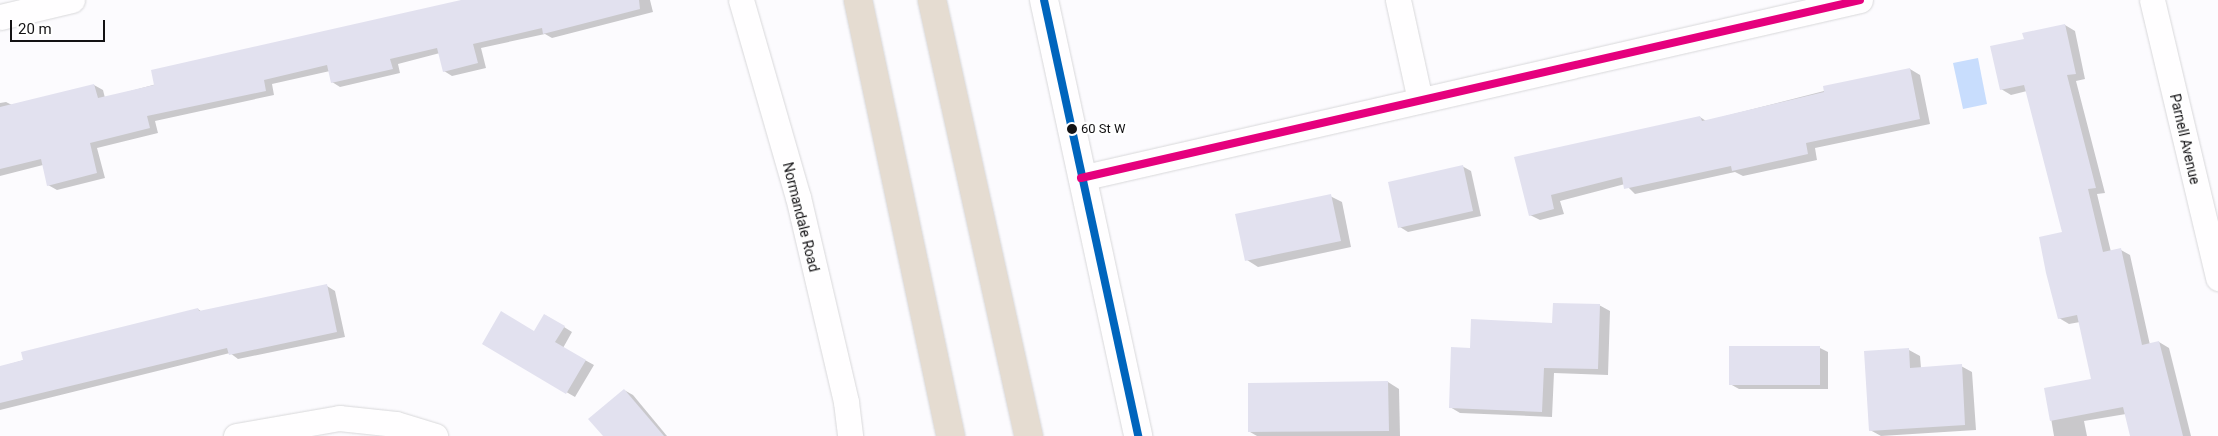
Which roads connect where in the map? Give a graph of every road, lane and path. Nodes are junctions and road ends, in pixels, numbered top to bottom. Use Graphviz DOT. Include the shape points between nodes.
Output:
graph roads {
  1 [pos="72,0"];
  2 [pos="741,0"];
  3 [pos="858,0"];
  4 [pos="932,0"];
  5 [pos="1044,0"];
  6 [pos="1398,0"];
  7 [pos="1860,0"];
  8 [pos="2152,0"];
  9 [pos="0,17"];
  10 [pos="1420,100"];
  11 [pos="1081,178"];
  12 [pos="2218,278"];
  13 [pos="938,381"];
  14 [pos="236,436"];
  15 [pos="435,436"];
  16 [pos="850,436"];
  17 [pos="932,436"];
  18 [pos="951,436"];
  19 [pos="1030,436"];
  20 [pos="1138,436"];
  1 -- 9 [label="street"];
  2 -- 16 [label="street, Normandale Road" via="798,197 846,402"];
  3 -- 13 [label="highway"];
  4 -- 19 [label="highway"];
  5 -- 11 [label="street"];
  6 -- 10 [label="street"];
  7 -- 10 [label="street"];
  8 -- 12 [label="street, Parnell Avenue"];
  10 -- 11 [label="street"];
  11 -- 20 [label="street"];
  13 -- 17 [label="highway"];
  13 -- 18 [label="highway"];
  14 -- 15 [label="street" via="339,418 396,424"];
}
